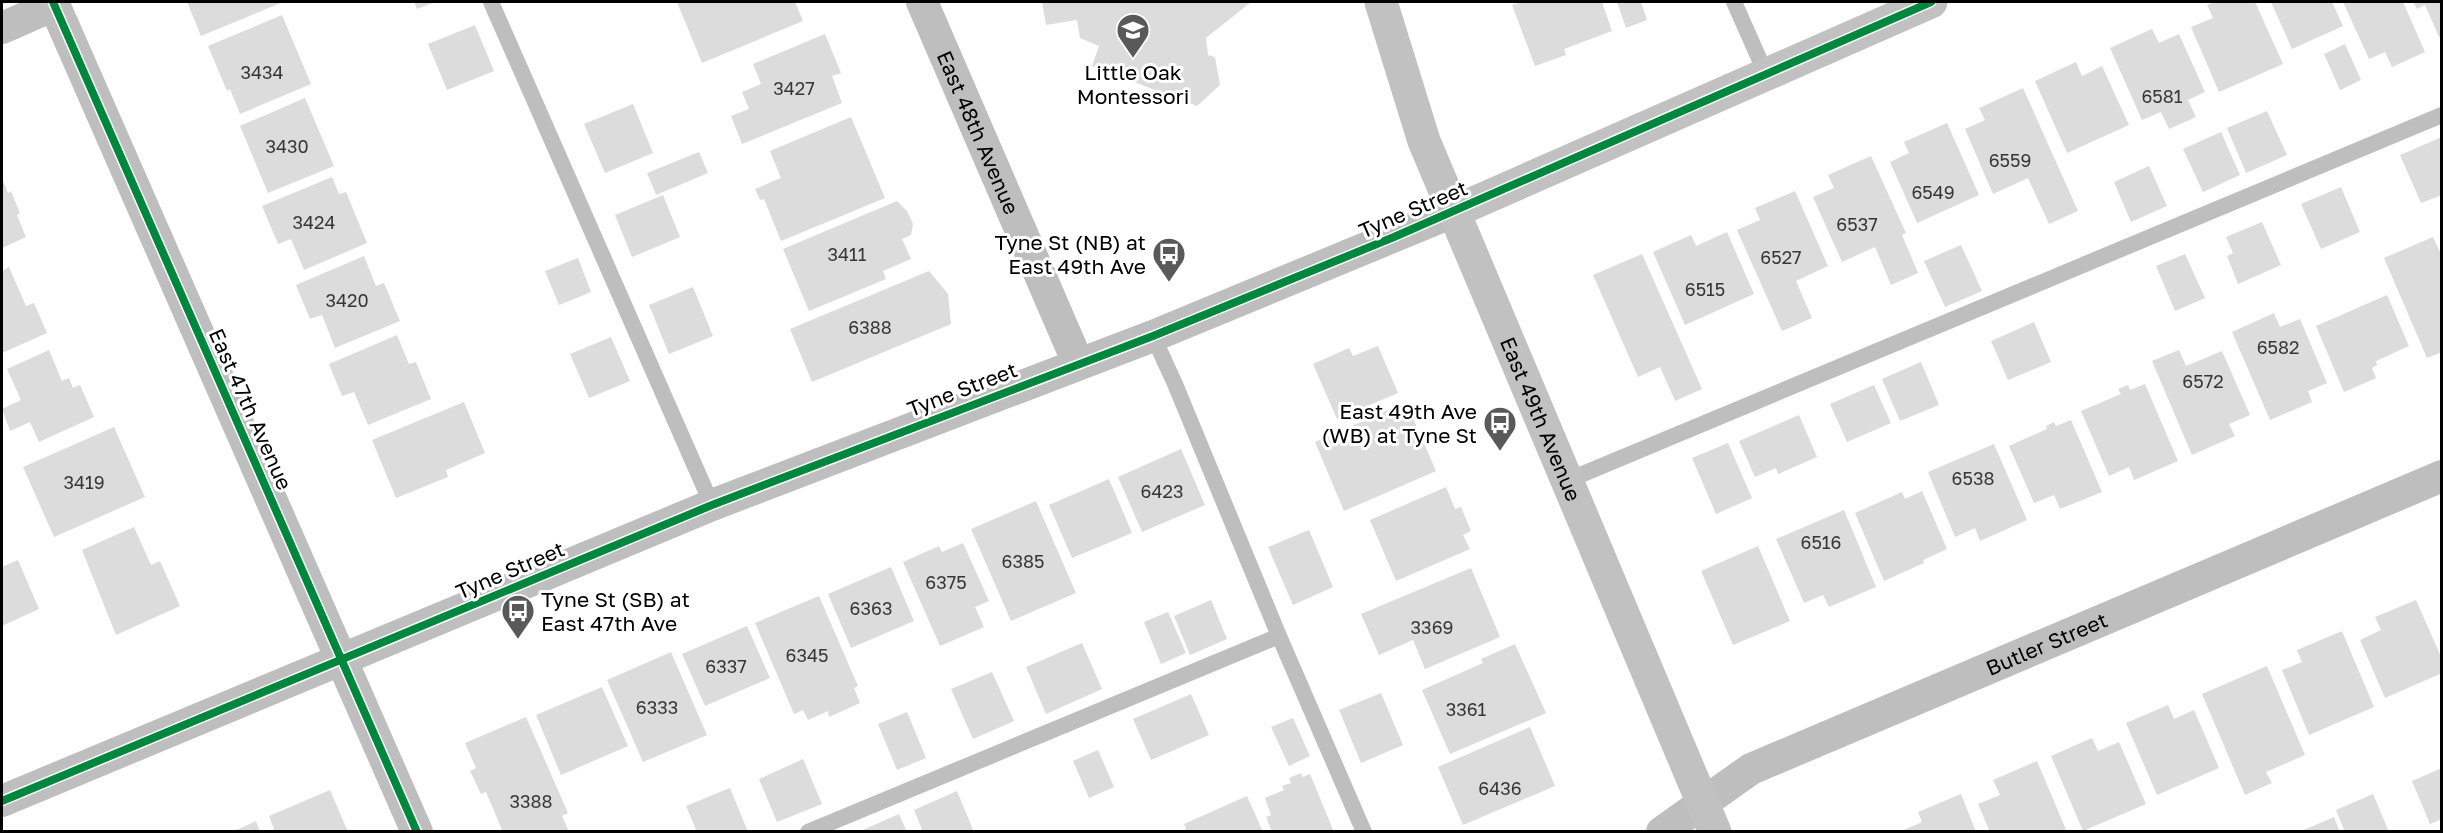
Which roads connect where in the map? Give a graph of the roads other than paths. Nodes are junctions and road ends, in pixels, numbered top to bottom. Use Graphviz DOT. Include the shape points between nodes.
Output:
graph roads {
  1 [pos="491,2"];
  2 [pos="922,2"];
  3 [pos="1381,2"];
  4 [pos="1734,2"];
  5 [pos="1931,2"];
  6 [pos="53,3"];
  7 [pos="2,28"];
  8 [pos="1766,74"];
  9 [pos="2442,115"];
  10 [pos="1453,212"];
  11 [pos="1153,336"];
  12 [pos="1078,363"];
  13 [pos="2442,476"];
  14 [pos="1566,481"];
  15 [pos="712,505"];
  16 [pos="1279,636"];
  17 [pos="341,660"];
  18 [pos="2,801"];
  19 [pos="1709,817"];
  20 [pos="417,831"];
  21 [pos="808,831"];
  22 [pos="1364,831"];
  23 [pos="1662,831"];
  1 -- 15 [label="lane"];
  2 -- 12 [label="street, East 48th Avenue"];
  3 -- 10 [label="street, East 49th Avenue" via="1424,141"];
  4 -- 8 [label="lane"];
  5 -- 8 [label="street, Tyne Street"];
  6 -- 7 [label="street"];
  6 -- 17 [label="street, East 47th Avenue"];
  8 -- 10 [label="street, Tyne Street"];
  9 -- 14 [label="lane"];
  10 -- 11 [label="street, Tyne Street"];
  10 -- 14 [label="street, East 49th Avenue"];
  11 -- 12 [label="street, Tyne Street"];
  11 -- 16 [label="lane"];
  12 -- 15 [label="street, Tyne Street"];
  13 -- 19 [label="street, Butler Street" via="1760,765"];
  14 -- 19 [label="street, East 49th Avenue"];
  15 -- 17 [label="street, Tyne Street"];
  16 -- 21 [label="lane"];
  16 -- 22 [label="lane"];
  17 -- 18 [label="street, Tyne Street"];
  17 -- 20 [label="street, East 47th Avenue"];
  19 -- 23 [label="street, Butler Street"];
}
